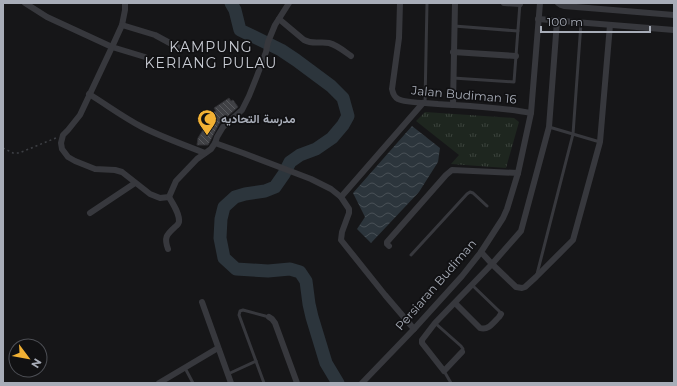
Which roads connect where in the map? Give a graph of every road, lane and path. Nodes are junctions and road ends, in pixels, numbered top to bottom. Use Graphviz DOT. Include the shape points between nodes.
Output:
graph roads {
  1 [pos="25,3"];
  2 [pos="125,3"];
  3 [pos="289,3"];
  4 [pos="400,3"];
  5 [pos="427,3"];
  6 [pos="455,3"];
  7 [pos="504,3"];
  8 [pos="540,3"];
  9 [pos="558,3"];
  10 [pos="520,4"];
  11 [pos="674,15"];
  12 [pos="279,19"];
  13 [pos="538,19"];
  14 [pos="557,21"];
  15 [pos="581,23"];
  16 [pos="122,25"];
  17 [pos="610,25"];
  18 [pos="454,26"];
  19 [pos="674,30"];
  20 [pos="518,31"];
  21 [pos="112,47"];
  22 [pos="179,48"];
  23 [pos="454,52"];
  24 [pos="351,56"];
  25 [pos="516,56"];
  26 [pos="145,57"];
  27 [pos="453,78"];
  28 [pos="90,94"];
  29 [pos="424,103"];
  30 [pos="452,105"];
  31 [pos="531,113"];
  32 [pos="549,127"];
  33 [pos="573,134"];
  34 [pos="63,135"];
  35 [pos="600,142"];
  36 [pos="215,143"];
  37 [pos="3,148"];
  38 [pos="205,153"];
  39 [pos="518,173"];
  40 [pos="135,183"];
  41 [pos="170,197"];
  42 [pos="341,197"];
  43 [pos="487,206"];
  44 [pos="90,213"];
  45 [pos="389,246"];
  46 [pos="168,249"];
  47 [pos="480,252"];
  48 [pos="411,255"];
  49 [pos="492,264"];
  50 [pos="536,277"];
  51 [pos="472,285"];
  52 [pos="202,302"];
  53 [pos="455,303"];
  54 [pos="500,314"];
  55 [pos="269,317"];
  56 [pos="435,323"];
  57 [pos="414,329"];
  58 [pos="218,348"];
  59 [pos="462,352"];
  60 [pos="256,361"];
  61 [pos="185,368"];
  62 [pos="444,371"];
  63 [pos="228,374"];
  64 [pos="159,383"];
  65 [pos="193,383"];
  66 [pos="231,383"];
  67 [pos="264,383"];
  68 [pos="297,383"];
  69 [pos="362,383"];
  70 [pos="451,383"];
  1 -- 21 [label="street" via="46,17"];
  2 -- 16 [label="street"];
  3 -- 12 [label="street"];
  4 -- 29 [label="street, Jalan Budiman 16" via="393,94 400,100"];
  5 -- 29 [label="lane"];
  6 -- 18 [label="street"];
  7 -- 10 [label="street"];
  8 -- 13 [label="street, Persiaran Budiman"];
  9 -- 11 [label="street" via="564,6"];
  10 -- 20 [label="lane"];
  12 -- 24 [label="street" via="304,40 329,43"];
  12 -- 36 [label="street" via="274,25 246,103 223,127"];
  13 -- 14 [label="street"];
  13 -- 31 [label="street, Persiaran Budiman"];
  14 -- 15 [label="street"];
  14 -- 32 [label="street"];
  15 -- 17 [label="street"];
  15 -- 33 [label="lane"];
  16 -- 21 [label="street"];
  16 -- 22 [label="street" via="155,35"];
  17 -- 19 [label="street"];
  17 -- 35 [label="street"];
  18 -- 20 [label="lane"];
  18 -- 23 [label="street"];
  20 -- 25 [label="lane"];
  21 -- 26 [label="street"];
  21 -- 28 [label="street"];
  23 -- 25 [label="street"];
  23 -- 27 [label="street"];
  25 -- 27 [label="lane" via="514,82"];
  27 -- 30 [label="street"];
  28 -- 34 [label="street" via="80,115"];
  28 -- 38 [label="street" via="143,128"];
  29 -- 30 [label="street, Jalan Budiman 16"];
  29 -- 42 [label="street"];
  30 -- 31 [label="street, Jalan Budiman 16" via="512,109"];
  31 -- 39 [label="street, Persiaran Budiman"];
  32 -- 33 [label="lane"];
  32 -- 49 [label="street" via="521,231"];
  33 -- 35 [label="lane"];
  33 -- 50 [label="lane"];
  34 -- 37 [label="path" via="19,153 13,154"];
  34 -- 40 [label="street" via="62,149 68,157 95,169 122,172"];
  35 -- 50 [label="street" via="573,240"];
  36 -- 38 [label="street"];
  36 -- 42 [label="street" via="311,179"];
  38 -- 41 [label="street" via="176,181"];
  39 -- 45 [label="street" via="452,170 387,242"];
  39 -- 47 [label="street, Persiaran Budiman" via="503,218"];
  40 -- 41 [label="street" via="150,194 160,198"];
  40 -- 44 [label="street"];
  41 -- 46 [label="street" via="179,221 166,236"];
  42 -- 57 [label="street" via="349,213 341,240"];
  43 -- 48 [label="lane" via="470,192"];
  47 -- 49 [label="street"];
  47 -- 57 [label="street, Persiaran Budiman"];
  49 -- 50 [label="street" via="519,288 525,287"];
  49 -- 51 [label="street"];
  51 -- 53 [label="street"];
  51 -- 54 [label="lane"];
  52 -- 58 [label="street"];
  53 -- 54 [label="street" via="483,329"];
  53 -- 56 [label="street"];
  55 -- 60 [label="lane" via="240,311 239,315"];
  55 -- 68 [label="street" via="275,323"];
  56 -- 59 [label="lane" via="461,346"];
  56 -- 62 [label="street" via="422,343"];
  57 -- 69 [label="street, Persiaran Budiman"];
  58 -- 61 [label="street"];
  58 -- 63 [label="street"];
  59 -- 62 [label="street"];
  60 -- 63 [label="lane"];
  60 -- 67 [label="lane"];
  61 -- 64 [label="street"];
  61 -- 65 [label="lane"];
  62 -- 70 [label="lane"];
  63 -- 66 [label="street"];
}
